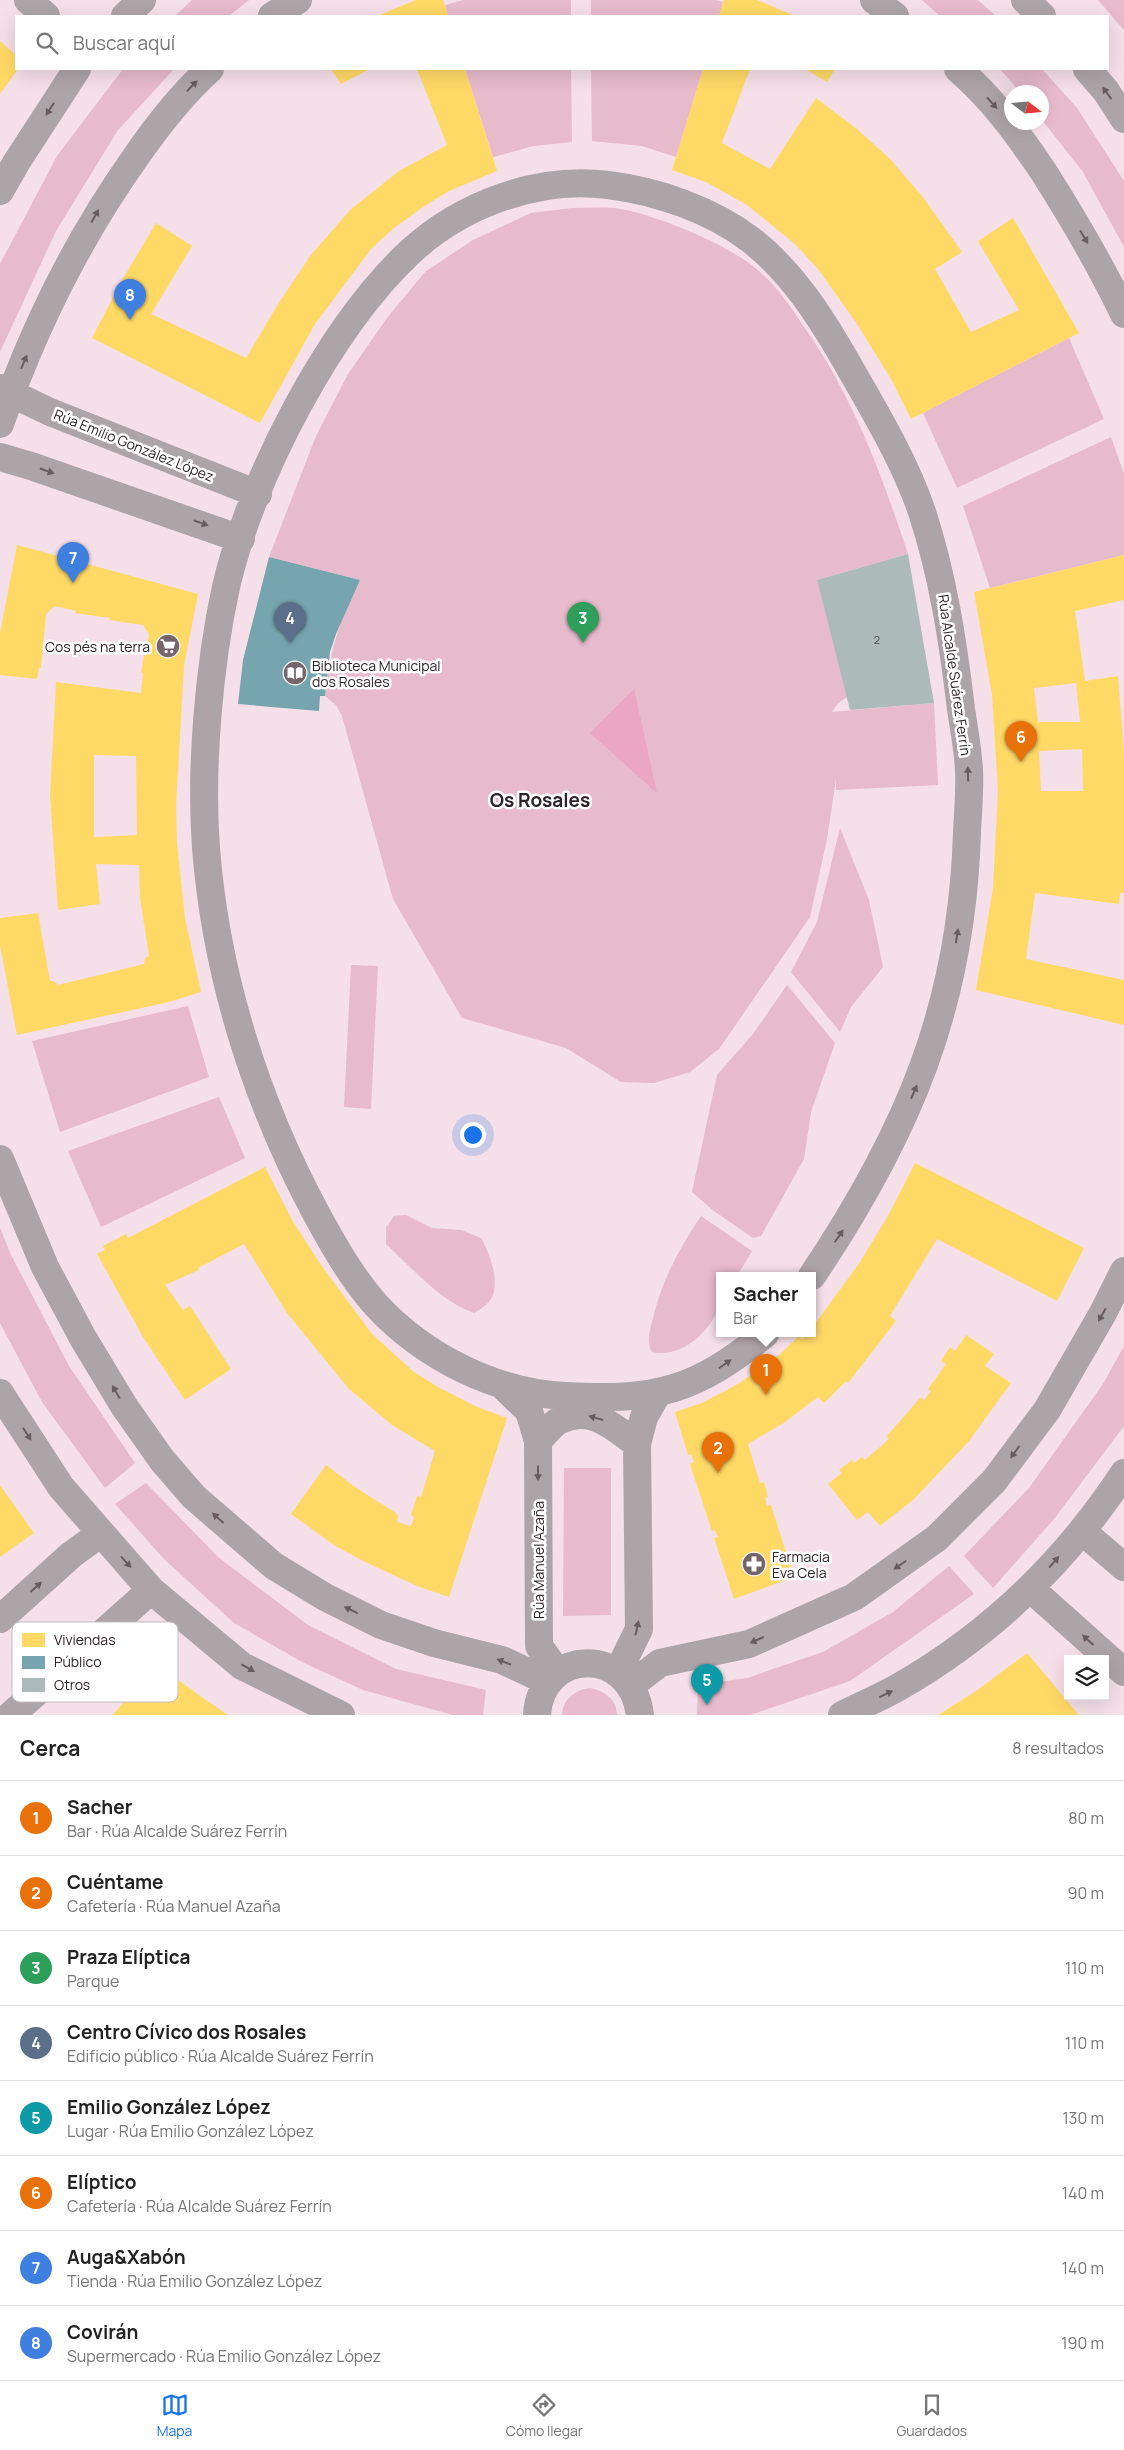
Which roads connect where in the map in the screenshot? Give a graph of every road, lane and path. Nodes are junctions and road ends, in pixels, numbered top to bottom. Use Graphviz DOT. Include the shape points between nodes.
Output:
graph roads {
  1 [pos="28,0"];
  2 [pos="141,0"];
  3 [pos="298,0"];
  4 [pos="874,0"];
  5 [pos="1025,0"];
  6 [pos="45,15"];
  7 [pos="126,15"];
  8 [pos="274,15"];
  9 [pos="895,15"];
  10 [pos="1041,15"];
  11 [pos="76,70"];
  12 [pos="209,70"];
  13 [pos="959,70"];
  14 [pos="1088,70"];
  15 [pos="1124,118"];
  16 [pos="0,191"];
  17 [pos="1124,314"];
  18 [pos="6,390"];
  19 [pos="0,424"];
  20 [pos="0,457"];
  21 [pos="258,494"];
  22 [pos="241,539"];
  23 [pos="0,1159"];
  24 [pos="1124,1271"];
  25 [pos="815,1272"];
  26 [pos="761,1337"];
  27 [pos="501,1385"];
  28 [pos="0,1393"];
  29 [pos="658,1394"];
  30 [pos="538,1441"];
  31 [pos="637,1444"];
  32 [pos="1124,1473"];
  33 [pos="1082,1531"];
  34 [pos="100,1534"];
  35 [pos="1124,1567"];
  36 [pos="151,1590"];
  37 [pos="1031,1590"];
  38 [pos="0,1619"];
  39 [pos="115,1622"];
  40 [pos="1124,1672"];
  41 [pos="554,1677"];
  42 [pos="625,1679"];
  43 [pos="26,1702"];
  44 [pos="11,1715"];
  45 [pos="341,1715"];
  46 [pos="537,1715"];
  47 [pos="640,1715"];
  48 [pos="842,1715"];
  1 -- 6 [label="street"];
  2 -- 7 [label="street"];
  3 -- 8 [label="street"];
  4 -- 9 [label="street"];
  5 -- 10 [label="street"];
  11 -- 16 [label="street, one-way"];
  18 -- 12 [label="street, one-way" via="54,291 102,204 190,86"];
  13 -- 17 [label="street, one-way" via="1012,126 1098,260"];
  15 -- 14 [label="street, one-way"];
  18 -- 19 [label="street"];
  18 -- 21 [label="street, Rúa Emilio González López" via="50,412"];
  20 -- 22 [label="street, one-way"];
  21 -- 22 [label="street, Rúa Alcalde Suárez Ferrín"];
  25 -- 21 [label="street, Rúa Alcalde Suárez Ferrín, one-way" via="850,1219 890,1147 924,1070 940,1019 949,986 966,882 969,771 948,608 920,508 879,419 826,325 788,274 748,238 678,202 632,188 580,182 502,196 462,214 415,247 373,291 332,347 275,451"];
  22 -- 27 [label="street, Rúa Alcalde Suárez Ferrín" via="226,587 211,683 205,795 206,848 222,958 253,1070 282,1147 309,1200 337,1253 377,1306 448,1362"];
  41 -- 23 [label="street, one-way" via="434,1643 381,1624 325,1597 274,1566 194,1497 124,1406 83,1338 45,1267"];
  24 -- 42 [label="street, one-way" via="1047,1410 994,1481 937,1538 854,1596 749,1644 660,1663"];
  29 -- 26 [label="street, Rúa Alcalde Suárez Ferrín, one-way" via="720,1368"];
  27 -- 29 [label="street, Rúa Alcalde Suárez Ferrín" via="545,1396 636,1397"];
  27 -- 30 [label="street, Rúa Manuel Azaña" via="529,1411"];
  28 -- 34 [label="street, one-way" via="60,1486"];
  29 -- 31 [label="street" via="644,1417"];
  31 -- 30 [label="street, one-way" via="599,1417 580,1415 559,1420"];
  30 -- 41 [label="street, Rúa Manuel Azaña, one-way" via="539,1646"];
  42 -- 31 [label="street, one-way" via="639,1629"];
  32 -- 33 [label="street"];
  33 -- 35 [label="street"];
  37 -- 33 [label="street, one-way"];
  34 -- 36 [label="street, one-way"];
  38 -- 34 [label="street, one-way" via="71,1555"];
  36 -- 39 [label="street"];
  36 -- 45 [label="street, one-way" via="242,1666"];
  40 -- 37 [label="street, one-way"];
  48 -- 37 [label="street, one-way" via="897,1688 974,1637"];
  41 -- 42 [label="street" via="570,1667 586,1663 603,1665"];
  41 -- 46 [label="street" via="542,1692"];
  42 -- 47 [label="street" via="638,1700"];
  43 -- 44 [label="street"];
}
